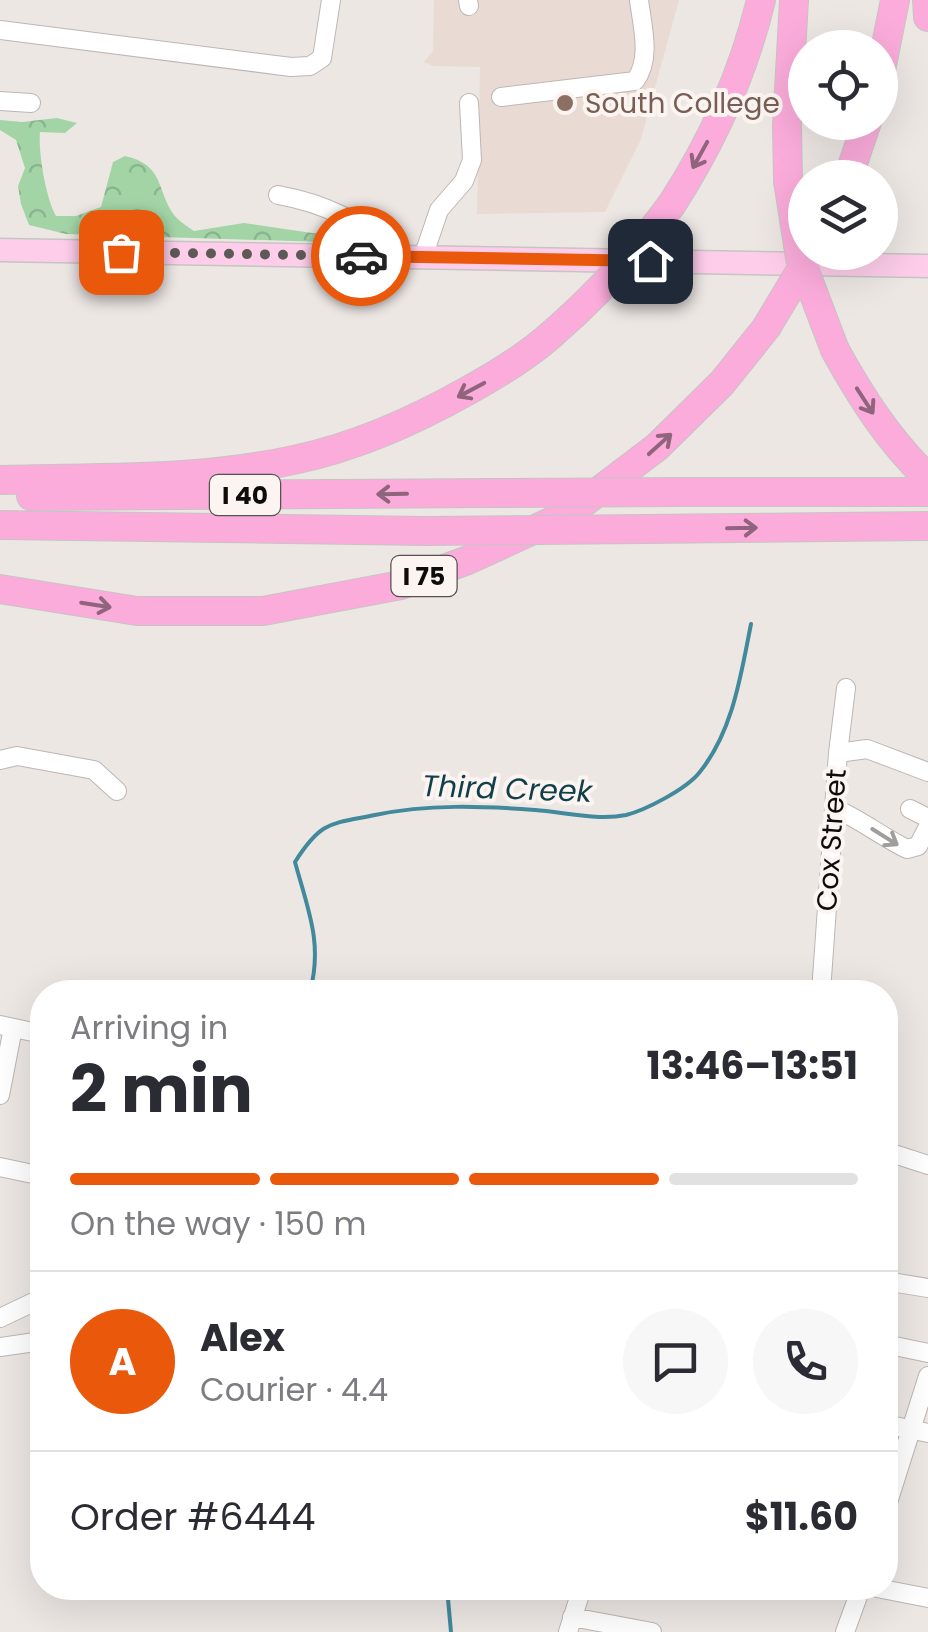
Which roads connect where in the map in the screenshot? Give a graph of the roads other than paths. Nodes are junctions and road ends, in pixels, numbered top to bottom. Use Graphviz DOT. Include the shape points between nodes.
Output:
graph roads {
  1 [pos="331,0"];
  2 [pos="639,0"];
  3 [pos="762,0"];
  4 [pos="794,0"];
  5 [pos="896,0"];
  6 [pos="926,0"];
  7 [pos="928,17"];
  8 [pos="0,30"];
  9 [pos="890,30"];
  10 [pos="501,97"];
  11 [pos="0,101"];
  12 [pos="30,103"];
  13 [pos="470,103"];
  14 [pos="278,195"];
  15 [pos="0,250"];
  16 [pos="389,256"];
  17 [pos="423,257"];
  18 [pos="928,266"];
  19 [pos="800,270"];
  20 [pos="928,478"];
  21 [pos="0,480"];
  22 [pos="928,492"];
  23 [pos="0,495"];
  24 [pos="0,525"];
  25 [pos="928,526"];
  26 [pos="0,589"];
  27 [pos="846,688"];
  28 [pos="838,753"];
  29 [pos="0,760"];
  30 [pos="928,772"];
  31 [pos="117,791"];
  32 [pos="834,808"];
  33 [pos="910,809"];
  34 [pos="928,818"];
  35 [pos="928,827"];
  36 [pos="821,980"];
  37 [pos="6,1026"];
  38 [pos="0,1096"];
  39 [pos="898,1155"];
  40 [pos="928,1165"];
  41 [pos="0,1167"];
  42 [pos="30,1173"];
  43 [pos="898,1282"];
  44 [pos="928,1288"];
  45 [pos="30,1304"];
  46 [pos="0,1318"];
  47 [pos="30,1343"];
  48 [pos="0,1347"];
  49 [pos="898,1347"];
  50 [pos="928,1353"];
  51 [pos="928,1376"];
  52 [pos="919,1431"];
  53 [pos="898,1477"];
  54 [pos="898,1592"];
  55 [pos="928,1598"];
  56 [pos="578,1600"];
  57 [pos="857,1600"];
  58 [pos="570,1624"];
  59 [pos="652,1632"];
  60 [pos="845,1632"];
  1 -- 8 [label="street" via="322,58 310,66"];
  2 -- 10 [label="street" via="645,54 635,80"];
  3 -- 21 [label="highway, one-way, bridge" via="712,133 672,204 600,292 488,381 382,433 300,459 185,474"];
  4 -- 20 [label="highway, one-way, bridge" via="788,181 800,258 834,350 900,449"];
  5 -- 9 [label="highway"];
  6 -- 7 [label="highway"];
  11 -- 12 [label="street"];
  13 -- 17 [label="street" via="472,160 464,181 438,210"];
  14 -- 16 [label="street" via="328,207"];
  15 -- 16 [label="main road"];
  16 -- 17 [label="main road"];
  17 -- 18 [label="main road"];
  26 -- 19 [label="highway, I 75, one-way, bridge" via="138,611 262,612 400,585 468,560 570,514 658,447 722,383"];
  22 -- 23 [label="highway, I 40, one-way, bridge"];
  24 -- 25 [label="highway, I 40, one-way, bridge" via="424,531"];
  27 -- 28 [label="street, Cox Street"];
  28 -- 30 [label="street" via="867,750"];
  28 -- 32 [label="street, Cox Street"];
  29 -- 31 [label="street" via="17,756 94,770"];
  32 -- 35 [label="street, one-way" via="908,850"];
  32 -- 36 [label="street, Cox Street"];
  33 -- 34 [label="street"];
  37 -- 38 [label="street"];
  39 -- 40 [label="street"];
  41 -- 42 [label="street"];
  43 -- 44 [label="street"];
  45 -- 46 [label="street"];
  47 -- 48 [label="street"];
  49 -- 50 [label="street"];
  51 -- 52 [label="street"];
  52 -- 53 [label="street"];
  54 -- 55 [label="street"];
  56 -- 58 [label="street"];
  57 -- 60 [label="street"];
  58 -- 59 [label="street"];
}
